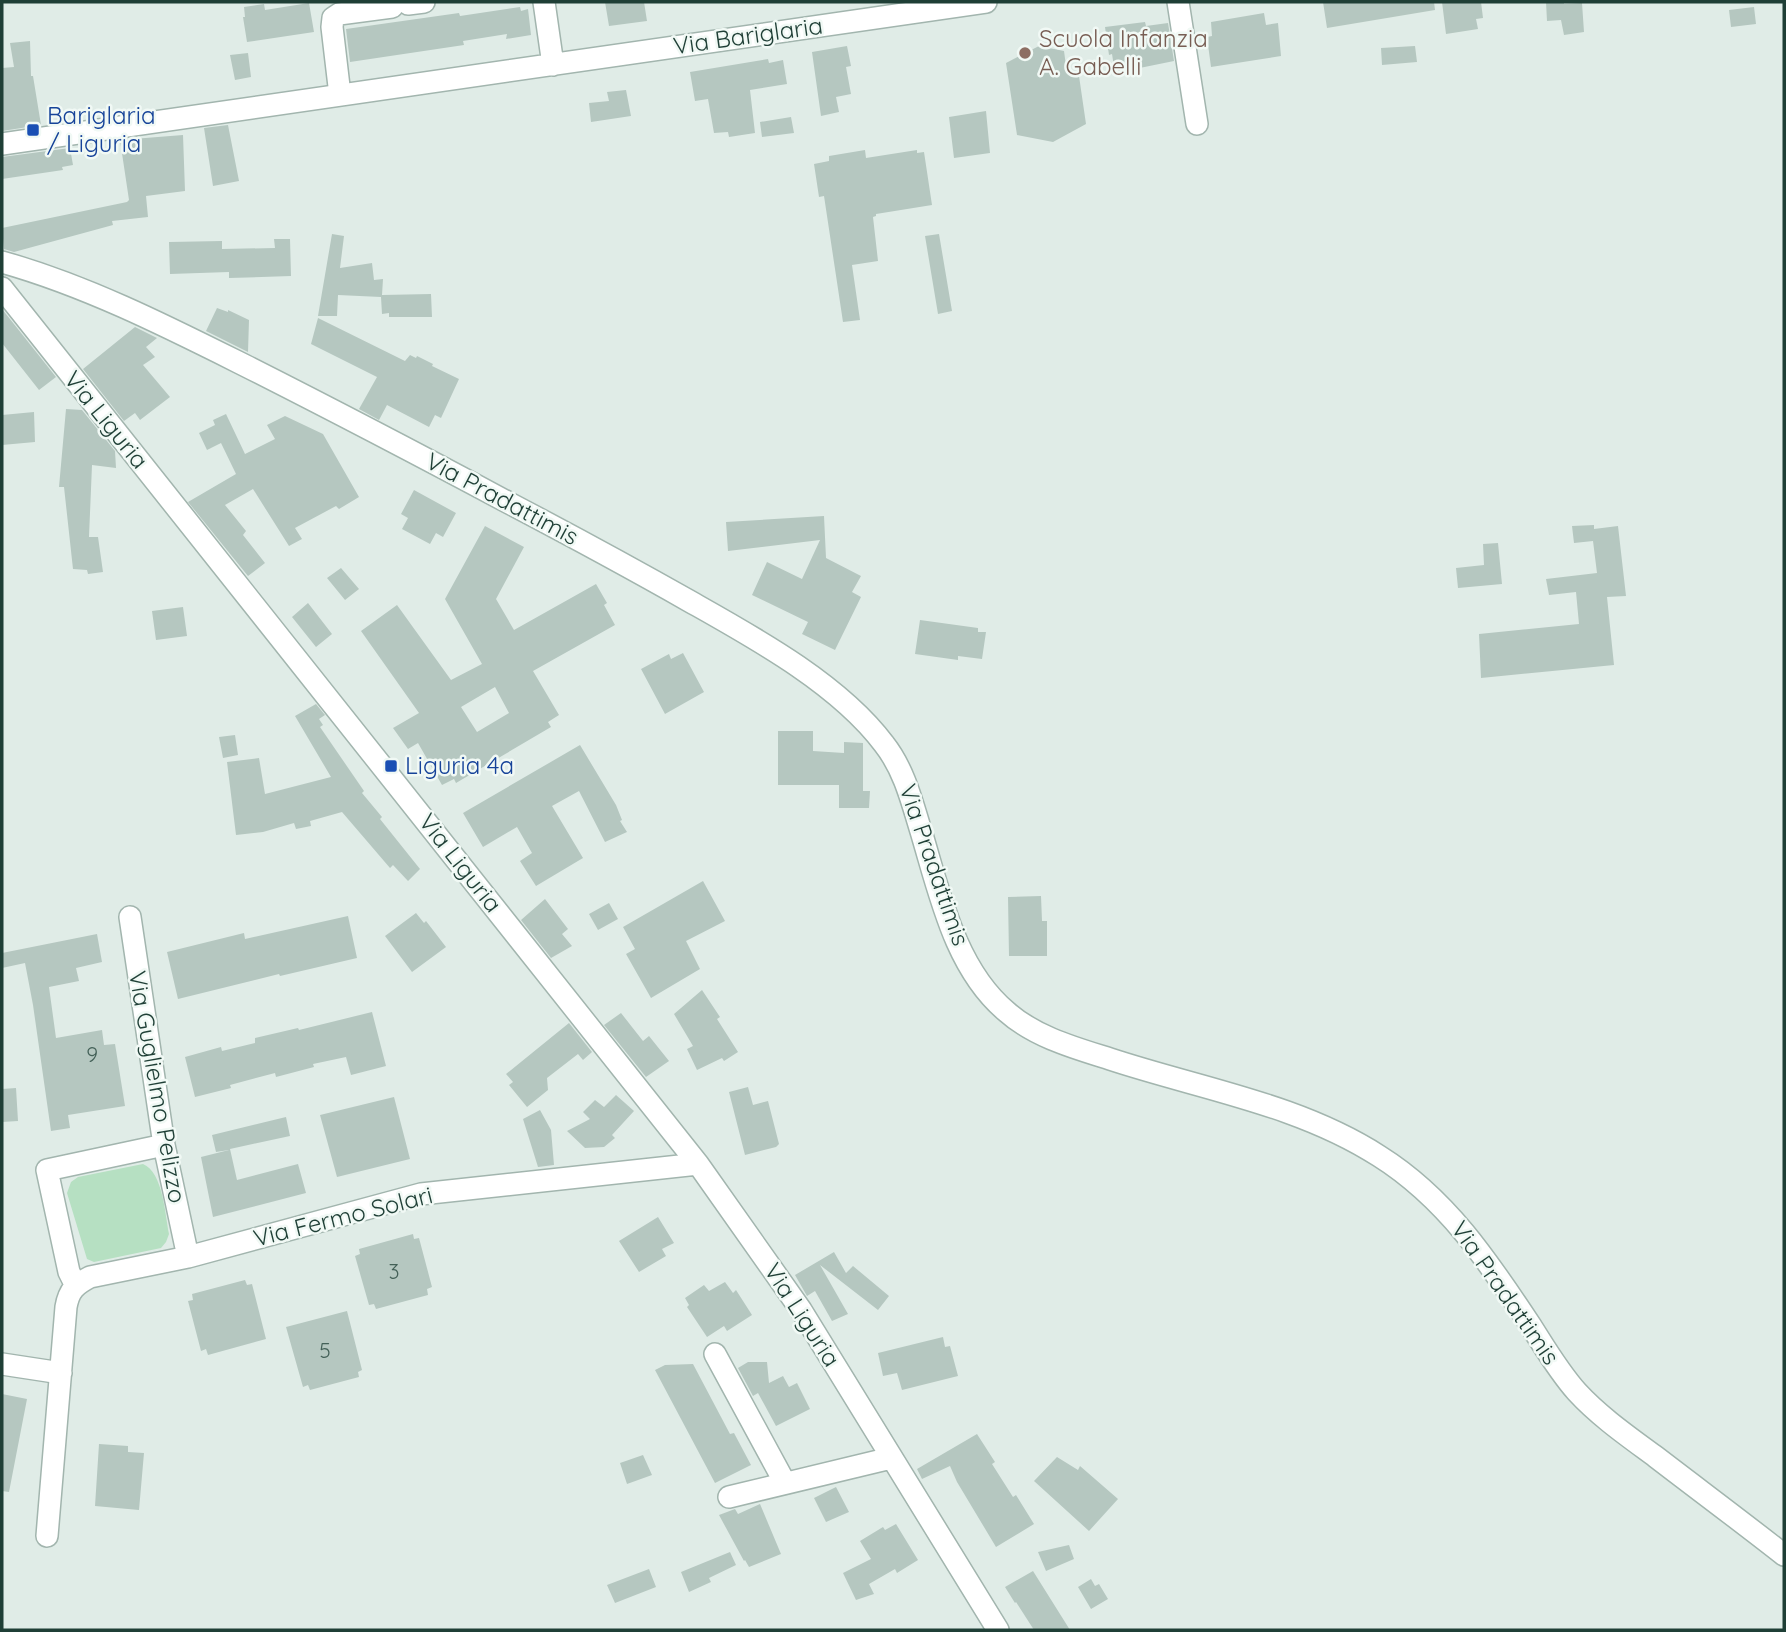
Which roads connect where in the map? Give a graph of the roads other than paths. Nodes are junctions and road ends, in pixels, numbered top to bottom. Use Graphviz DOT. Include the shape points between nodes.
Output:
graph roads {
  1 [pos="544,2"];
  2 [pos="986,2"];
  3 [pos="1178,2"];
  4 [pos="408,4"];
  5 [pos="552,65"];
  6 [pos="340,95"];
  7 [pos="1197,124"];
  8 [pos="2,145"];
  9 [pos="2,262"];
  10 [pos="2,289"];
  11 [pos="130,917"];
  12 [pos="164,1145"];
  13 [pos="698,1164"];
  14 [pos="188,1257"];
  15 [pos="75,1284"];
  16 [pos="715,1354"];
  17 [pos="2,1364"];
  18 [pos="61,1373"];
  19 [pos="891,1458"];
  20 [pos="785,1483"];
  21 [pos="729,1497"];
  22 [pos="47,1536"];
  23 [pos="1784,1555"];
  24 [pos="998,1630"];
  1 -- 5 [label="street"];
  2 -- 5 [label="street, Via Bariglaria"];
  3 -- 7 [label="street"];
  4 -- 6 [label="street" via="333,18"];
  5 -- 6 [label="street, Via Bariglaria"];
  6 -- 8 [label="street, Via Bariglaria"];
  9 -- 23 [label="street, Via Pradattimis" via="144,316 295,391 612,557 788,660 869,726 897,763 958,942 979,981 1004,1011 1033,1031 1091,1053 1290,1112 1342,1134 1384,1159 1421,1186 1455,1220 1585,1400"];
  10 -- 13 [label="street, Via Liguria"];
  11 -- 12 [label="street, Via Guglielmo Pelizzo"];
  12 -- 14 [label="street, Via Guglielmo Pelizzo"];
  12 -- 15 [label="street" via="47,1170"];
  13 -- 14 [label="street, Via Fermo Solari" via="421,1194"];
  13 -- 19 [label="street, Via Liguria" via="801,1310"];
  14 -- 15 [label="street, Via Fermo Solari"];
  15 -- 18 [label="street" via="66,1307"];
  16 -- 20 [label="street"];
  17 -- 18 [label="street"];
  18 -- 22 [label="street"];
  19 -- 20 [label="street"];
  19 -- 24 [label="street, Via Liguria"];
  20 -- 21 [label="street"];
}
